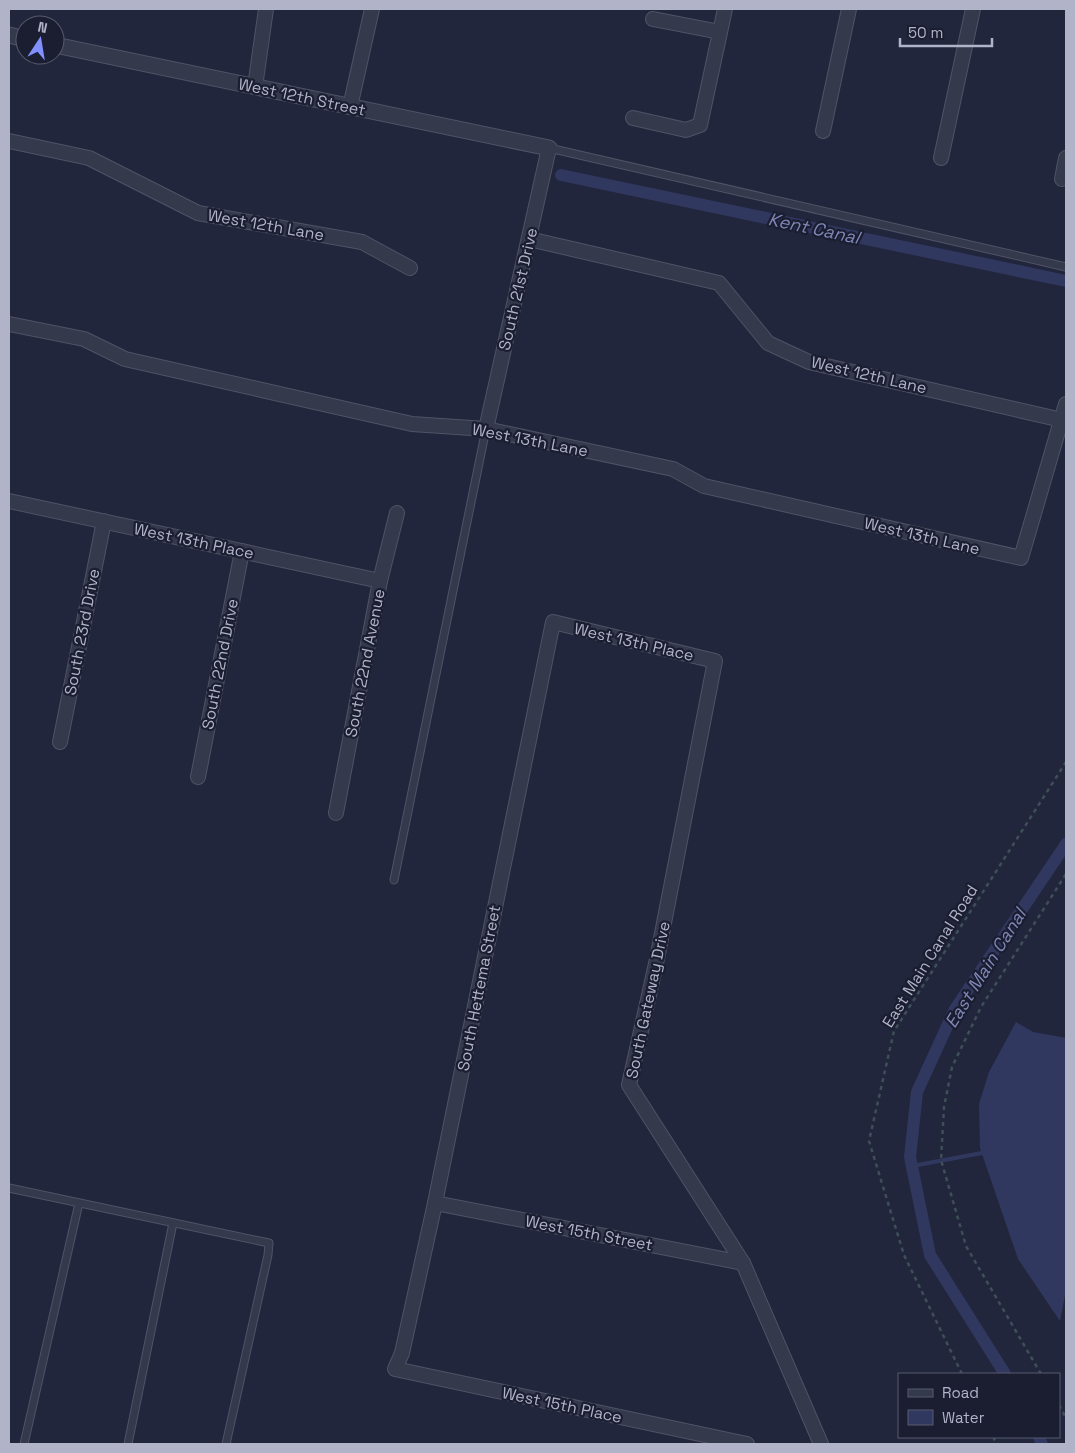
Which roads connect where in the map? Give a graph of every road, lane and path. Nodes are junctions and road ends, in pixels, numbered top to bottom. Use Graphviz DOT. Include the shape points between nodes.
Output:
graph roads {
  1 [pos="266,9"];
  2 [pos="372,9"];
  3 [pos="725,9"];
  4 [pos="849,9"];
  5 [pos="973,9"];
  6 [pos="653,19"];
  7 [pos="720,32"];
  8 [pos="65,47"];
  9 [pos="255,87"];
  10 [pos="350,107"];
  11 [pos="633,118"];
  12 [pos="823,131"];
  13 [pos="9,142"];
  14 [pos="549,148"];
  15 [pos="942,158"];
  16 [pos="1066,158"];
  17 [pos="1062,179"];
  18 [pos="529,239"];
  19 [pos="1066,267"];
  20 [pos="410,268"];
  21 [pos="9,324"];
  22 [pos="1066,404"];
  23 [pos="1062,420"];
  24 [pos="486,429"];
  25 [pos="9,501"];
  26 [pos="397,513"];
  27 [pos="104,521"];
  28 [pos="242,551"];
  29 [pos="380,581"];
  30 [pos="553,622"];
  31 [pos="715,661"];
  32 [pos="60,742"];
  33 [pos="1066,762"];
  34 [pos="198,776"];
  35 [pos="336,813"];
  36 [pos="1066,874"];
  37 [pos="394,880"];
  38 [pos="9,1188"];
  39 [pos="78,1203"];
  40 [pos="435,1203"];
  41 [pos="173,1223"];
  42 [pos="743,1263"];
  43 [pos="402,1353"];
  44 [pos="962,1373"];
  45 [pos="1040,1373"];
  46 [pos="1060,1407"];
  47 [pos="1066,1418"];
  48 [pos="24,1444"];
  49 [pos="128,1444"];
  50 [pos="226,1444"];
  51 [pos="747,1444"];
  52 [pos="821,1444"];
  1 -- 9 [label="street"];
  2 -- 10 [label="street"];
  3 -- 7 [label="street"];
  4 -- 12 [label="street"];
  5 -- 15 [label="street"];
  6 -- 7 [label="street"];
  7 -- 11 [label="street" via="700,125 686,130"];
  8 -- 9 [label="street, West 12th Street"];
  9 -- 10 [label="street, West 12th Street"];
  10 -- 14 [label="street, West 12th Street"];
  13 -- 20 [label="street, West 12th Lane" via="89,158 198,214 362,242"];
  14 -- 18 [label="street, South 21st Drive"];
  14 -- 19 [label="lane"];
  16 -- 17 [label="street"];
  18 -- 23 [label="street, West 12th Lane" via="719,283 768,343 809,362"];
  18 -- 24 [label="street, South 21st Drive"];
  21 -- 24 [label="street, West 13th Lane" via="84,339 125,360 412,424"];
  22 -- 23 [label="street"];
  23 -- 24 [label="street, West 13th Lane" via="1021,558 704,486 673,468"];
  24 -- 37 [label="lane"];
  25 -- 27 [label="street, West 13th Place"];
  26 -- 29 [label="street, South 22nd Avenue"];
  27 -- 28 [label="street, West 13th Place"];
  27 -- 32 [label="street, South 23rd Drive"];
  28 -- 29 [label="street, West 13th Place"];
  28 -- 34 [label="street, South 22nd Drive"];
  29 -- 35 [label="street, South 22nd Avenue"];
  30 -- 31 [label="street, West 13th Place"];
  30 -- 40 [label="street, South Hettema Street"];
  31 -- 42 [label="street, South Gateway Drive" via="630,1086"];
  33 -- 44 [label="path, East Main Canal Road" via="894,1031 869,1141 904,1256"];
  36 -- 45 [label="path" via="980,1008 952,1067 944,1107 941,1160 966,1246"];
  38 -- 39 [label="lane"];
  39 -- 41 [label="lane"];
  39 -- 48 [label="lane"];
  40 -- 42 [label="street, West 15th Street"];
  40 -- 43 [label="street, South Hettema Street"];
  41 -- 49 [label="lane"];
  41 -- 50 [label="lane" via="269,1243"];
  42 -- 52 [label="street, South Gateway Drive"];
  43 -- 51 [label="street, West 15th Place" via="395,1369"];
  46 -- 47 [label="path"];
}
